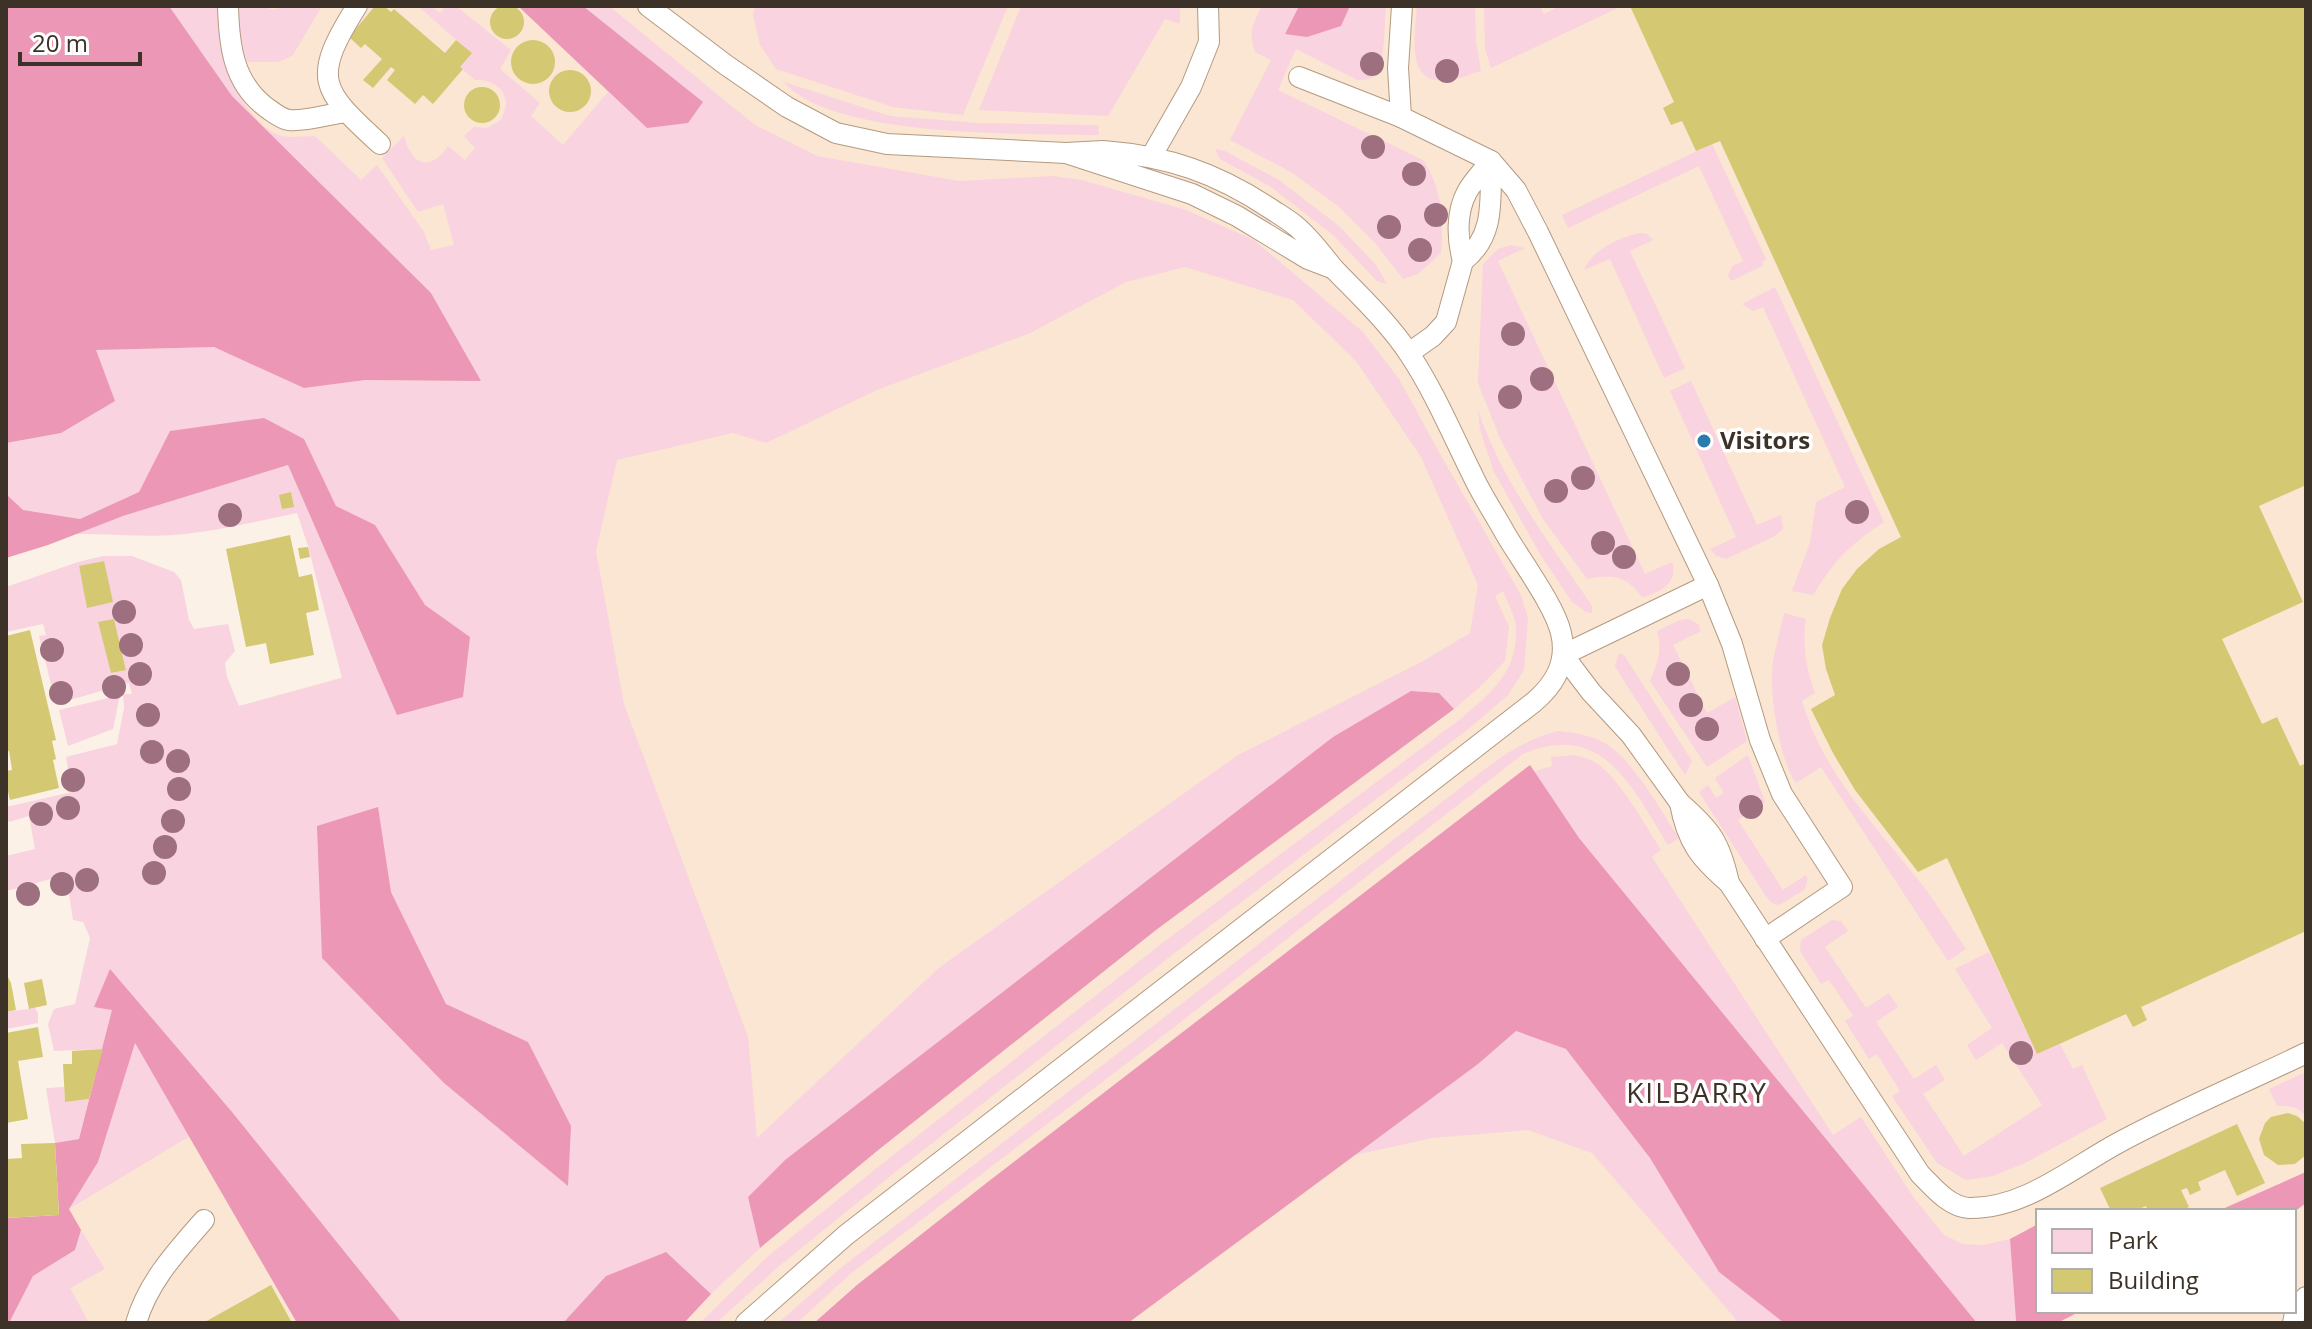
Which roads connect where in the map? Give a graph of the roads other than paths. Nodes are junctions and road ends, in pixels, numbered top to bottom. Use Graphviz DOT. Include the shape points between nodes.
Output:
graph roads {
  1 [pos="228,6"];
  2 [pos="357,6"];
  3 [pos="648,6"];
  4 [pos="1208,6"];
  5 [pos="1402,6"];
  6 [pos="1299,77"];
  7 [pos="345,112"];
  8 [pos="1401,117"];
  9 [pos="380,144"];
  10 [pos="1066,153"];
  11 [pos="1151,157"];
  12 [pos="1491,161"];
  13 [pos="1463,261"];
  14 [pos="1334,269"];
  15 [pos="1409,353"];
  16 [pos="1708,585"];
  17 [pos="1563,655"];
  18 [pos="1765,939"];
  19 [pos="2306,1053"];
  20 [pos="204,1220"];
  21 [pos="136,1323"];
  22 [pos="746,1323"];
  1 -- 7 [label="lane" via="229,44 254,99 288,120"];
  2 -- 7 [label="lane" via="329,59 332,94"];
  3 -- 10 [label="lane" via="787,107 836,133 887,144"];
  4 -- 11 [label="lane" via="1209,42 1191,87"];
  5 -- 8 [label="lane"];
  6 -- 8 [label="lane"];
  7 -- 9 [label="lane"];
  8 -- 12 [label="lane"];
  10 -- 11 [label="lane"];
  10 -- 14 [label="lane" via="1192,194"];
  11 -- 14 [label="lane" via="1202,171 1250,195 1296,226"];
  12 -- 13 [label="lane" via="1483,239"];
  12 -- 13 [label="lane" via="1466,193 1458,243"];
  12 -- 16 [label="lane" via="1516,190 1538,232"];
  13 -- 15 [label="lane" via="1446,322"];
  14 -- 15 [label="lane"];
  15 -- 17 [label="lane" via="1473,477 1550,607 1561,632"];
  16 -- 17 [label="lane"];
  16 -- 18 [label="lane" via="1782,794 1842,887"];
  17 -- 18 [label="lane" via="1680,803 1695,848 1729,883"];
  17 -- 22 [label="lane" via="1550,689 846,1235"];
  18 -- 19 [label="lane" via="1920,1174 1943,1198 1965,1208 1991,1206 2040,1190 2118,1143"];
  20 -- 21 [label="lane" via="168,1260"];
}
